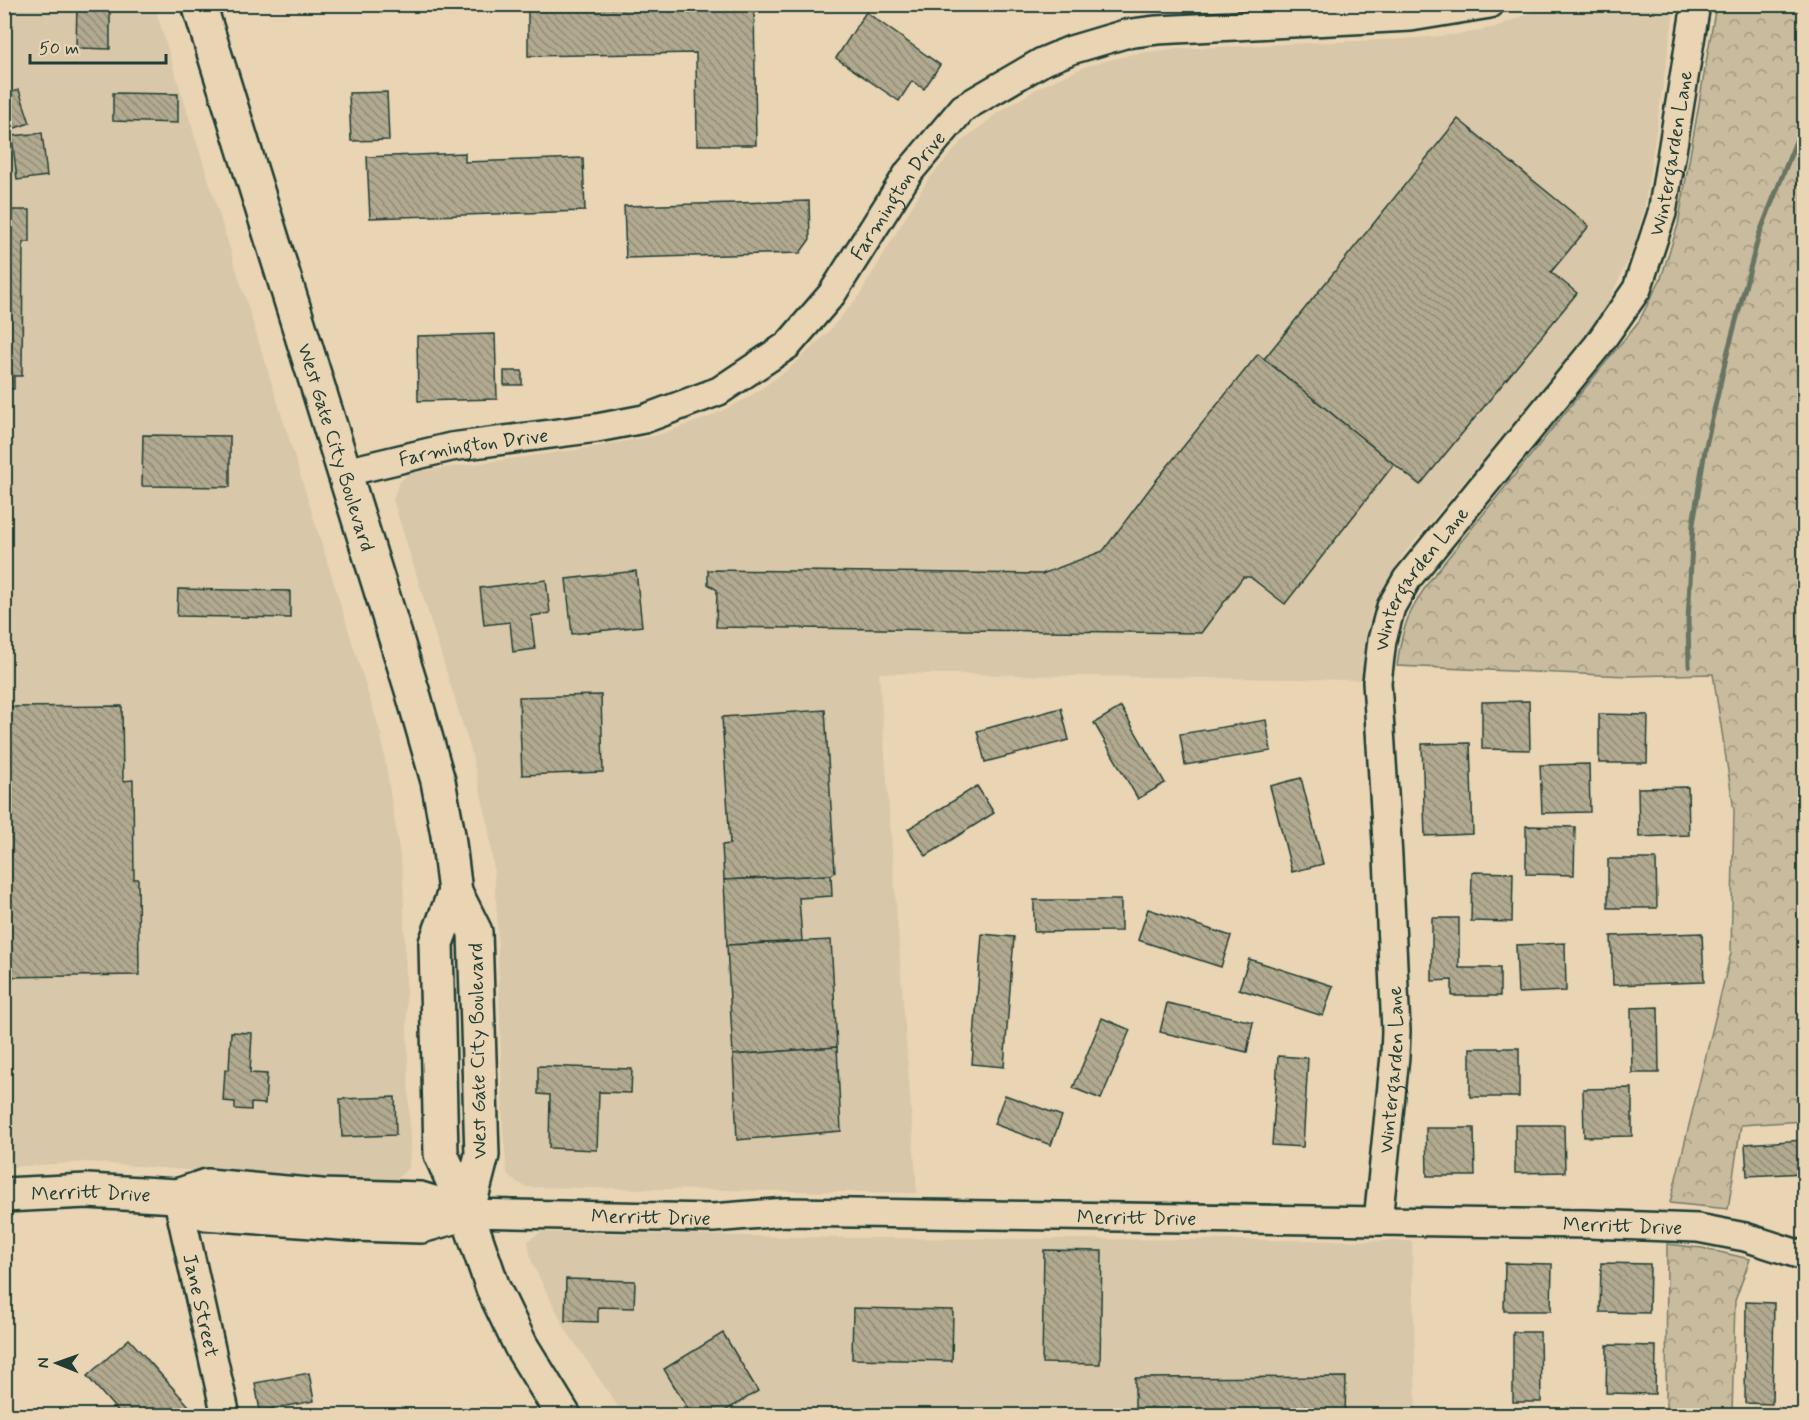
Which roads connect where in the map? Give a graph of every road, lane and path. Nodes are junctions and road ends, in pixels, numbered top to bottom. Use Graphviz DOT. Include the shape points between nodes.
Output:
graph roads {
  1 [pos="199,4"];
  2 [pos="1490,4"];
  3 [pos="1696,4"];
  4 [pos="345,472"];
  5 [pos="4,1195"];
  6 [pos="177,1196"];
  7 [pos="467,1213"];
  8 [pos="1378,1221"];
  9 [pos="1804,1256"];
  10 [pos="226,1416"];
  11 [pos="564,1416"];
  1 -- 4 [label="main road, West Gate City Boulevard"];
  2 -- 4 [label="street, Farmington Drive" via="1411,17 1158,30 1125,34 1071,50 1042,62 963,108 909,172 832,294 788,345 719,391 644,419 451,447"];
  3 -- 8 [label="street, Wintergarden Lane" via="1662,213 1637,289 1598,345 1407,579 1391,607 1382,640 1377,682 1396,1031"];
  4 -- 7 [label="main road, West Gate City Boulevard" via="438,781 455,892 476,932 482,1155"];
  5 -- 6 [label="main road, Merritt Drive" via="87,1191"];
  6 -- 7 [label="main road, Merritt Drive" via="207,1186 321,1196 420,1199"];
  6 -- 10 [label="street, Jane Street"];
  7 -- 8 [label="street, Merritt Drive" via="723,1218 786,1212"];
  7 -- 11 [label="main road" via="493,1288 520,1346"];
  8 -- 9 [label="street, Merritt Drive" via="1698,1228 1745,1237"];
}
